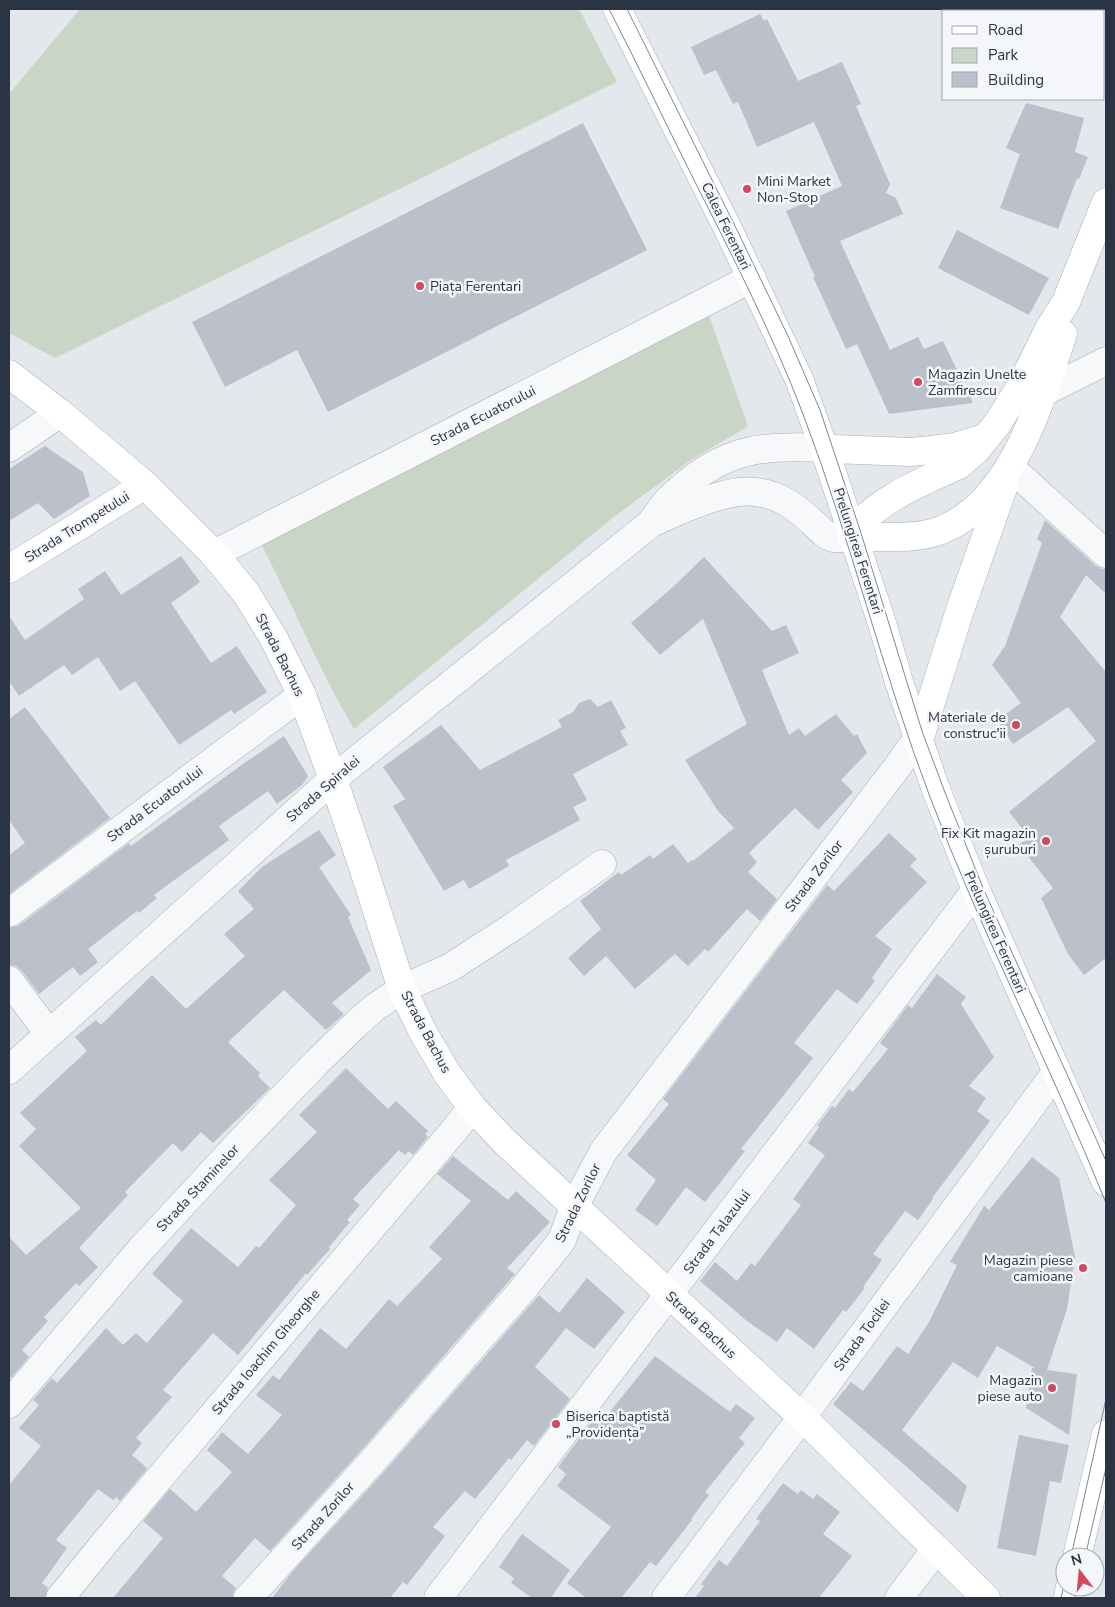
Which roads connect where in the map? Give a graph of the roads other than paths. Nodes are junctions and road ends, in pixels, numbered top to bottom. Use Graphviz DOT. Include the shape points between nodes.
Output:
graph roads {
  1 [pos="617,9"];
  2 [pos="1105,208"];
  3 [pos="752,278"];
  4 [pos="1066,302"];
  5 [pos="1106,361"];
  6 [pos="9,374"];
  7 [pos="1042,393"];
  8 [pos="60,413"];
  9 [pos="985,438"];
  10 [pos="9,448"];
  11 [pos="824,448"];
  12 [pos="1010,467"];
  13 [pos="145,485"];
  14 [pos="650,524"];
  15 [pos="852,535"];
  16 [pos="214,554"];
  17 [pos="1106,554"];
  18 [pos="9,569"];
  19 [pos="302,695"];
  20 [pos="917,738"];
  21 [pos="333,779"];
  22 [pos="602,864"];
  23 [pos="976,890"];
  24 [pos="9,913"];
  25 [pos="9,980"];
  26 [pos="402,989"];
  27 [pos="48,1034"];
  28 [pos="9,1070"];
  29 [pos="1057,1071"];
  30 [pos="472,1107"];
  31 [pos="1106,1182"];
  32 [pos="574,1207"];
  33 [pos="669,1295"];
  34 [pos="9,1404"];
  35 [pos="802,1417"];
  36 [pos="1106,1434"];
  37 [pos="1079,1547"];
  38 [pos="936,1549"];
  39 [pos="60,1598"];
  40 [pos="248,1598"];
  41 [pos="438,1598"];
  42 [pos="666,1598"];
  43 [pos="899,1598"];
  44 [pos="986,1598"];
  1 -- 3 [label="main road, Calea Ferentari"];
  2 -- 4 [label="main road"];
  3 -- 11 [label="main road, Calea Ferentari" via="798,379"];
  3 -- 16 [label="street, Strada Ecuatorului"];
  4 -- 7 [label="main road" via="1063,333"];
  4 -- 9 [label="main road" via="1012,400"];
  5 -- 7 [label="street"];
  6 -- 8 [label="main road, Strada Bachus"];
  7 -- 12 [label="main road"];
  8 -- 10 [label="street"];
  8 -- 13 [label="main road, Strada Bachus"];
  9 -- 11 [label="main road" via="955,447 910,452"];
  9 -- 15 [label="main road" via="966,460 888,501 858,525"];
  11 -- 14 [label="street, Strada Spiralei" via="782,447 736,454 696,476 669,499"];
  11 -- 15 [label="main road, Prelungirea Ferentari"];
  12 -- 15 [label="main road" via="976,508 952,525 904,537"];
  12 -- 17 [label="street"];
  12 -- 20 [label="main road"];
  13 -- 16 [label="main road, Strada Bachus"];
  13 -- 18 [label="main road, Strada Trompetului"];
  14 -- 15 [label="street, Strada Spiralei" via="710,499 752,491 785,501 833,538"];
  14 -- 21 [label="street, Strada Spiralei"];
  15 -- 20 [label="main road, Prelungirea Ferentari"];
  16 -- 19 [label="main road, Strada Bachus" via="246,593"];
  19 -- 21 [label="main road, Strada Bachus"];
  19 -- 24 [label="street, Strada Ecuatorului"];
  20 -- 23 [label="main road, Prelungirea Ferentari"];
  20 -- 32 [label="street, Strada Zorilor" via="603,1152"];
  21 -- 26 [label="main road, Strada Bachus"];
  21 -- 27 [label="street, Strada Spiralei"];
  22 -- 26 [label="street, Strada Staminelor" via="451,967"];
  23 -- 29 [label="main road, Prelungirea Ferentari"];
  23 -- 33 [label="street, Strada Talazului"];
  25 -- 27 [label="street"];
  26 -- 30 [label="main road, Strada Bachus" via="424,1034"];
  26 -- 34 [label="street, Strada Staminelor" via="356,1024 243,1139 142,1248"];
  27 -- 28 [label="street, Strada Spiralei"];
  29 -- 31 [label="main road, Prelungirea Ferentari"];
  29 -- 35 [label="street, Strada Tocilei"];
  30 -- 32 [label="main road, Strada Bachus"];
  30 -- 39 [label="street, Strada Ioachim Gheorghe"];
  32 -- 33 [label="main road, Strada Bachus"];
  32 -- 40 [label="street, Strada Zorilor" via="562,1240 524,1288"];
  33 -- 35 [label="main road, Strada Bachus"];
  33 -- 41 [label="street, Strada Talazului"];
  35 -- 38 [label="main road, Strada Bachus"];
  35 -- 42 [label="street, Strada Tocilei"];
  36 -- 37 [label="main road"];
  38 -- 43 [label="street"];
  38 -- 44 [label="main road, Strada Bachus"];
}
